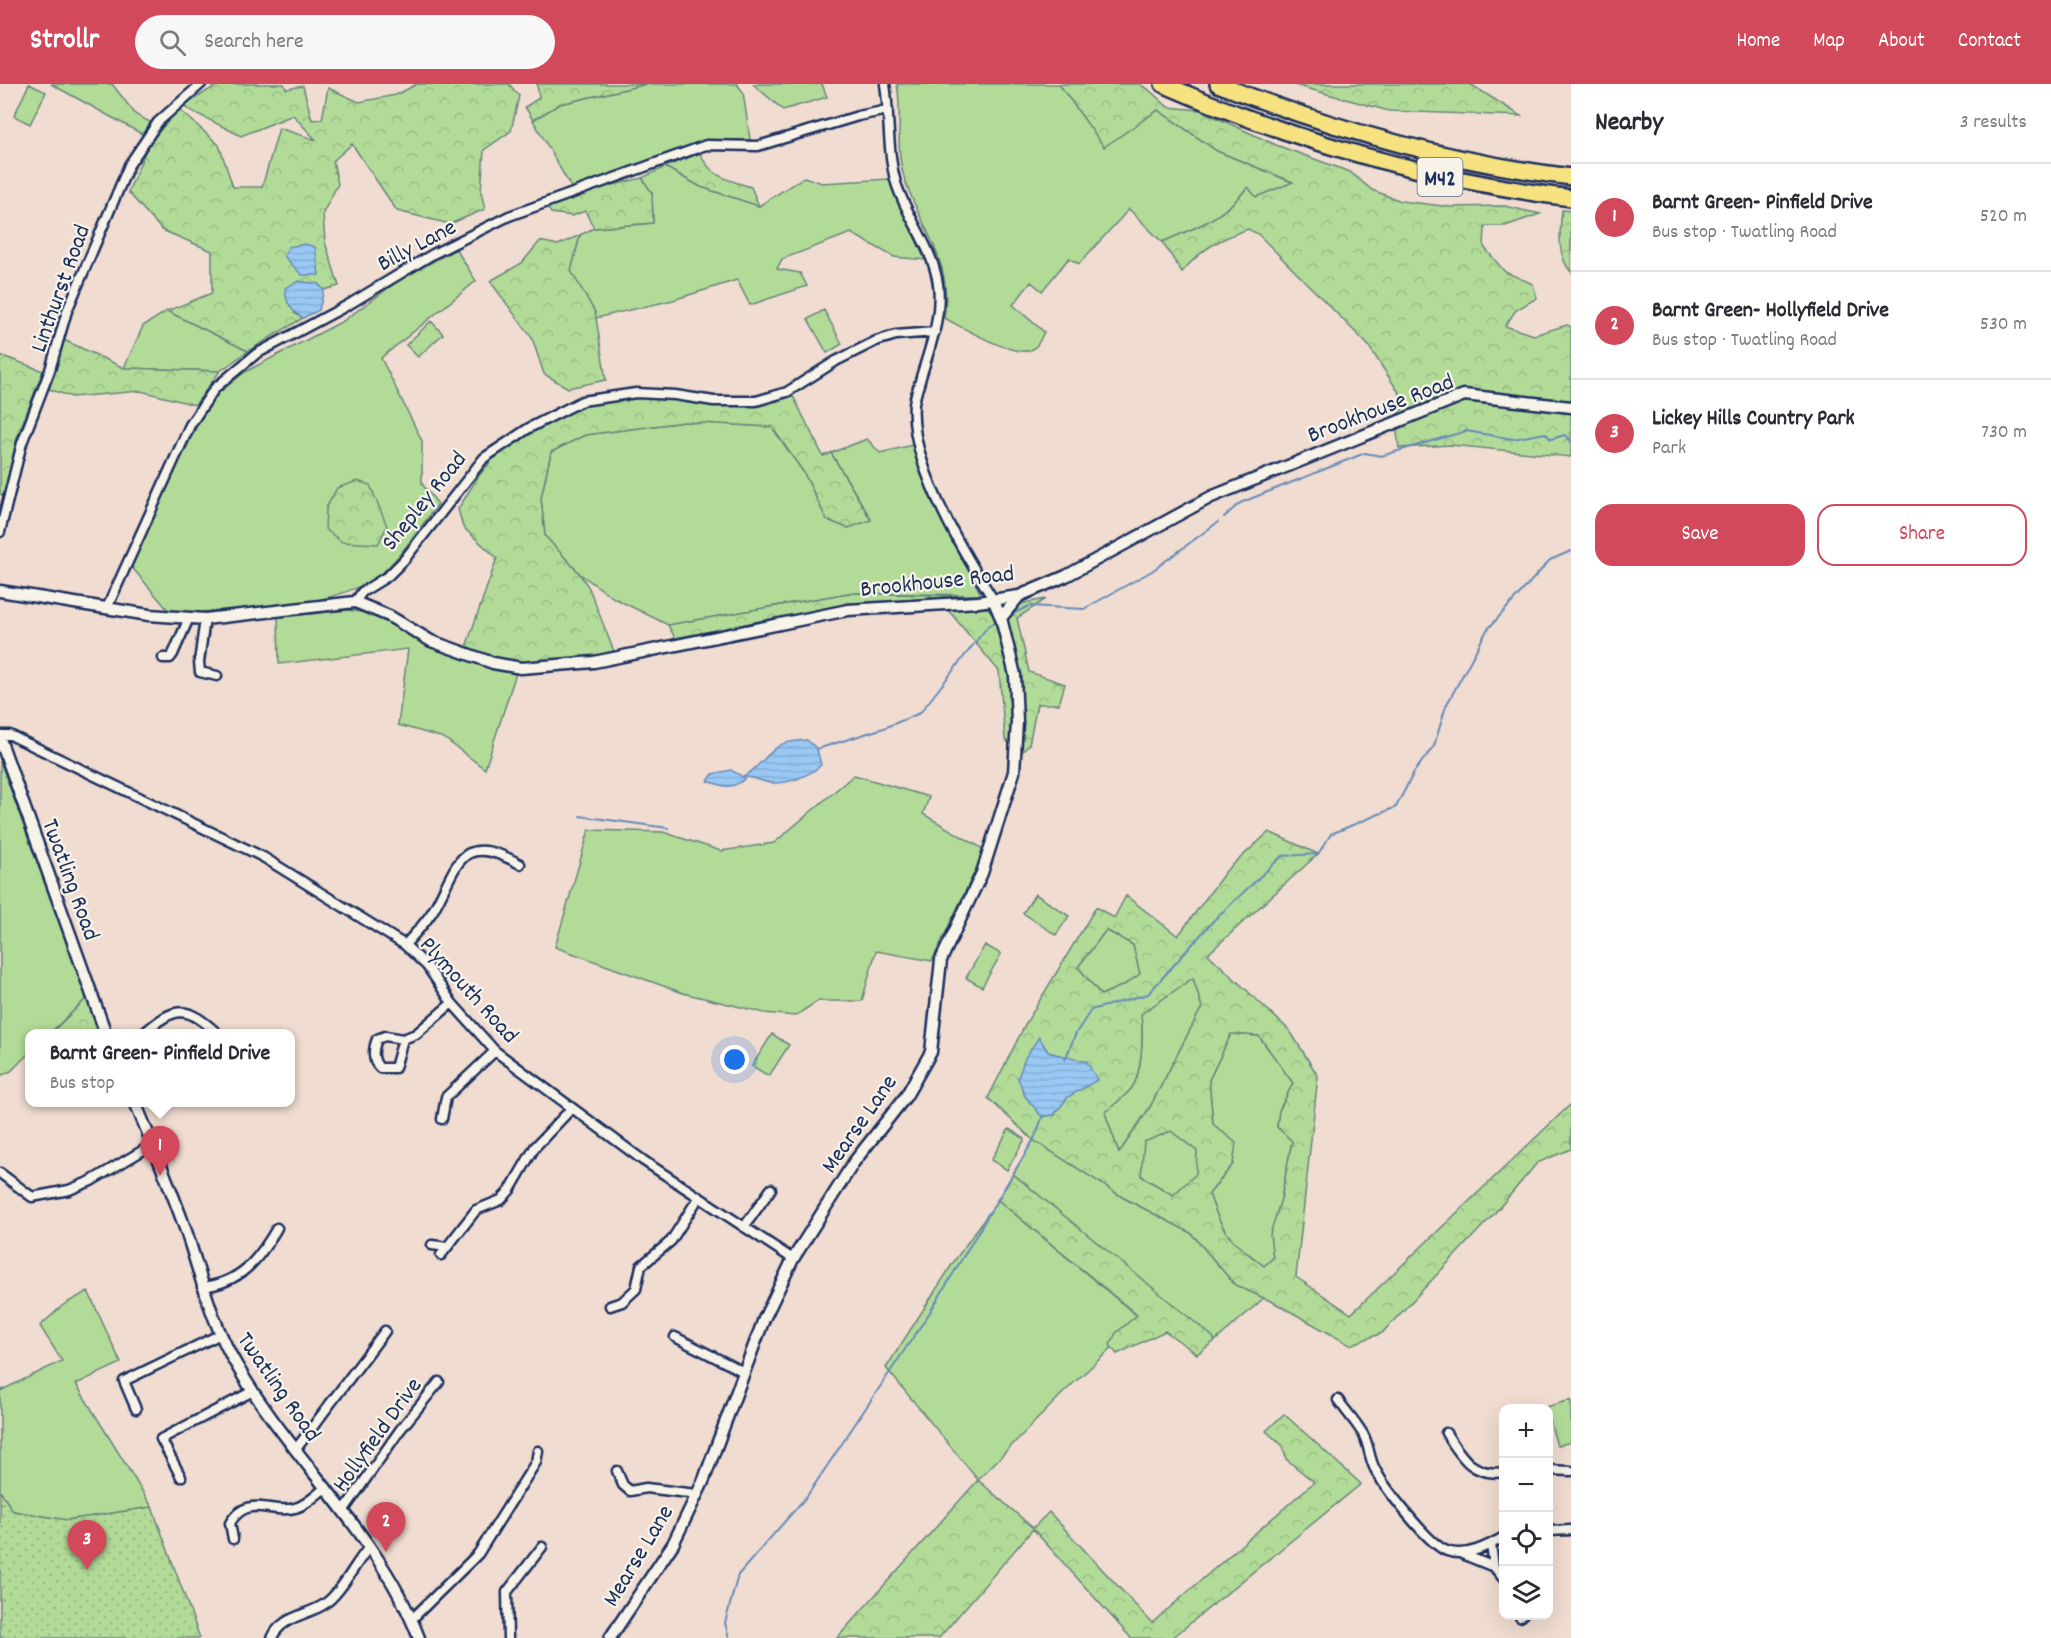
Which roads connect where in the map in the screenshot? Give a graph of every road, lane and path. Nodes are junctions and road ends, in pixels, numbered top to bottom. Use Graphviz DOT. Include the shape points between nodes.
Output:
graph roads {
  1 [pos="201,84"];
  2 [pos="885,84"];
  3 [pos="1163,84"];
  4 [pos="1218,84"];
  5 [pos="888,110"];
  6 [pos="1571,177"];
  7 [pos="1571,198"];
  8 [pos="935,332"];
  9 [pos="1571,407"];
  10 [pos="0,532"];
  11 [pos="0,591"];
  12 [pos="1019,596"];
  13 [pos="993,599"];
  14 [pos="355,602"];
  15 [pos="107,608"];
  16 [pos="189,618"];
  17 [pos="1001,618"];
  18 [pos="205,619"];
  19 [pos="163,658"];
  20 [pos="217,676"];
  21 [pos="0,737"];
  22 [pos="520,864"];
  23 [pos="405,945"];
  24 [pos="452,1003"];
  25 [pos="104,1029"];
  26 [pos="149,1029"];
  27 [pos="212,1029"];
  28 [pos="403,1040"];
  29 [pos="495,1051"];
  30 [pos="137,1107"];
  31 [pos="572,1108"];
  32 [pos="442,1119"];
  33 [pos="152,1145"];
  34 [pos="0,1173"];
  35 [pos="771,1189"];
  36 [pos="699,1197"];
  37 [pos="744,1227"];
  38 [pos="277,1228"];
  39 [pos="432,1245"];
  40 [pos="447,1247"];
  41 [pos="441,1255"];
  42 [pos="793,1259"];
  43 [pos="202,1287"];
  44 [pos="610,1306"];
  45 [pos="385,1331"];
  46 [pos="219,1335"];
  47 [pos="675,1337"];
  48 [pos="744,1372"];
  49 [pos="439,1382"];
  50 [pos="253,1391"];
  51 [pos="1338,1400"];
  52 [pos="136,1409"];
  53 [pos="1446,1433"];
  54 [pos="296,1449"];
  55 [pos="538,1450"];
  56 [pos="1553,1470"];
  57 [pos="618,1471"];
  58 [pos="1571,1471"];
  59 [pos="1499,1472"];
  60 [pos="181,1476"];
  61 [pos="327,1486"];
  62 [pos="696,1494"];
  63 [pos="344,1510"];
  64 [pos="1571,1530"];
  65 [pos="1553,1531"];
  66 [pos="233,1539"];
  67 [pos="1499,1539"];
  68 [pos="1491,1544"];
  69 [pos="370,1546"];
  70 [pos="542,1547"];
  71 [pos="1462,1554"];
  72 [pos="1494,1567"];
  73 [pos="1499,1574"];
  74 [pos="412,1619"];
  75 [pos="416,1636"];
  76 [pos="272,1638"];
  77 [pos="508,1638"];
  78 [pos="610,1638"];
  1 -- 10 [label="street, Linthurst Road" via="158,122 129,165 67,311 22,443"];
  2 -- 5 [label="street"];
  3 -- 7 [label="highway, M42" via="1264,124 1393,166 1442,178"];
  4 -- 6 [label="highway, M42" via="1321,123 1374,137 1494,165"];
  5 -- 8 [label="street" via="891,162 897,185 938,284"];
  5 -- 15 [label="street, Billy Lane" via="758,146 706,145 509,216 433,254 256,354 215,388 190,425"];
  8 -- 13 [label="street" via="914,403 917,445 951,525"];
  8 -- 14 [label="street, Shepley Road" via="876,341 787,392 756,401 636,393 582,401 529,428 484,458 404,560 388,576 362,592"];
  9 -- 12 [label="street, Brookhouse Road" via="1464,395 1211,497 1066,576"];
  11 -- 15 [label="street"];
  12 -- 13 [label="street, Brookhouse Road"];
  12 -- 17 [label="street"];
  13 -- 14 [label="street, Brookhouse Road" via="848,610 631,656 521,668 493,663 431,641 368,605"];
  13 -- 17 [label="street, Mearse Lane"];
  14 -- 18 [label="street"];
  15 -- 16 [label="street"];
  16 -- 18 [label="street"];
  16 -- 19 [label="street" via="173,654"];
  17 -- 42 [label="street, Mearse Lane" via="1015,675 1014,772 982,873 941,960 931,1052 906,1096 854,1162"];
  18 -- 20 [label="street" via="200,672"];
  21 -- 23 [label="street, Plymouth Road" via="10,735 96,774 263,857"];
  21 -- 25 [label="street, Twatling Road"];
  22 -- 23 [label="street" via="497,852 464,856 452,870 434,909"];
  23 -- 24 [label="street, Plymouth Road" via="427,966"];
  24 -- 28 [label="street" via="416,1034"];
  24 -- 29 [label="street, Plymouth Road"];
  26 -- 27 [label="street" via="171,1012 182,1011 199,1017"];
  28 -- 28 [label="street" via="397,1066 391,1070 380,1068 373,1049 377,1040 385,1036"];
  29 -- 31 [label="street, Plymouth Road"];
  29 -- 32 [label="street" via="446,1097"];
  30 -- 33 [label="street, Twatling Road"];
  31 -- 36 [label="street, Plymouth Road"];
  31 -- 40 [label="street" via="535,1147 510,1190 501,1200 476,1210"];
  33 -- 34 [label="street" via="91,1181 32,1197 5,1183"];
  33 -- 43 [label="street, Twatling Road" via="186,1230"];
  35 -- 37 [label="street"];
  36 -- 37 [label="street, Plymouth Road"];
  36 -- 44 [label="street" via="671,1240 641,1266 636,1289 622,1302"];
  37 -- 42 [label="street, Plymouth Road"];
  38 -- 43 [label="street" via="250,1266 231,1278"];
  39 -- 40 [label="street"];
  40 -- 41 [label="street"];
  42 -- 48 [label="street, Mearse Lane"];
  43 -- 46 [label="street, Twatling Road"];
  45 -- 54 [label="street"];
  46 -- 50 [label="street, Twatling Road"];
  46 -- 52 [label="street" via="124,1381"];
  47 -- 48 [label="street"];
  48 -- 62 [label="street, Mearse Lane"];
  49 -- 63 [label="street, Hollyfield Drive"];
  50 -- 54 [label="street, Twatling Road"];
  50 -- 60 [label="street" via="161,1439"];
  51 -- 71 [label="street" via="1363,1434 1374,1468 1387,1488 1436,1545"];
  53 -- 59 [label="street" via="1467,1465"];
  54 -- 61 [label="street, Twatling Road"];
  55 -- 74 [label="street" via="536,1462 478,1554"];
  56 -- 58 [label="street"];
  57 -- 62 [label="street" via="630,1491 646,1488"];
  61 -- 63 [label="street, Twatling Road"];
  61 -- 66 [label="street" via="294,1509 252,1506 235,1515 230,1523"];
  62 -- 78 [label="street, Mearse Lane" via="673,1544"];
  63 -- 69 [label="street, Twatling Road"];
  64 -- 65 [label="street"];
  67 -- 68 [label="street"];
  68 -- 71 [label="street"];
  68 -- 72 [label="street"];
  69 -- 74 [label="street, Twatling Road"];
  69 -- 76 [label="street" via="332,1597 323,1605 293,1617"];
  70 -- 77 [label="street" via="507,1592"];
  71 -- 72 [label="street"];
  72 -- 73 [label="street"];
  74 -- 75 [label="street, Twatling Road"];
}
